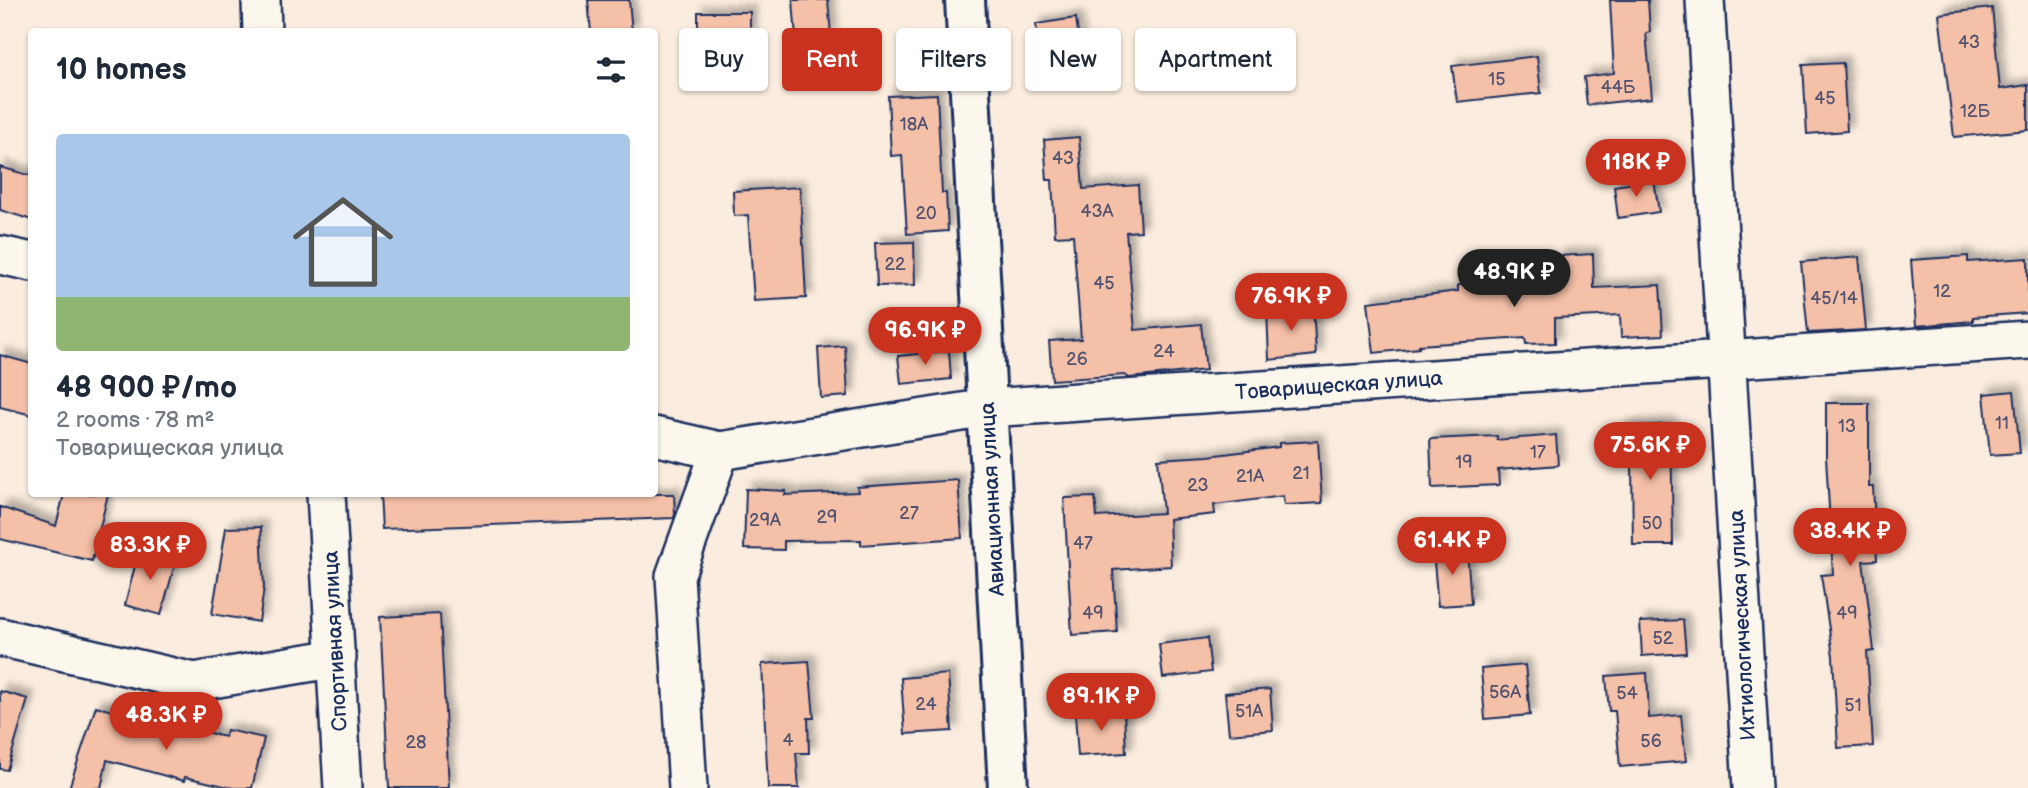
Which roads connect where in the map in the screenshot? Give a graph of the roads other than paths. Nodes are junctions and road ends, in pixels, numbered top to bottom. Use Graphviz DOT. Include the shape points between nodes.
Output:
graph roads {
  1 [pos="261,0"];
  2 [pos="965,0"];
  3 [pos="1705,0"];
  4 [pos="262,28"];
  5 [pos="0,255"];
  6 [pos="28,261"];
  7 [pos="2028,340"];
  8 [pos="1726,359"];
  9 [pos="987,408"];
  10 [pos="658,437"];
  11 [pos="720,451"];
  12 [pos="326,497"];
  13 [pos="0,637"];
  14 [pos="337,657"];
  15 [pos="342,788"];
  16 [pos="688,788"];
  17 [pos="1009,788"];
  18 [pos="1752,788"];
  1 -- 4 [label="street"];
  2 -- 9 [label="main road, Авиационная улица"];
  3 -- 8 [label="street, Ихтиологическая улица"];
  5 -- 6 [label="street"];
  7 -- 8 [label="street, Товарищеская улица"];
  8 -- 9 [label="street, Товарищеская улица"];
  8 -- 18 [label="street, Ихтиологическая улица"];
  9 -- 11 [label="street, Товарищеская улица"];
  9 -- 17 [label="main road, Авиационная улица"];
  10 -- 11 [label="street, Товарищеская улица"];
  11 -- 16 [label="street" via="675,576"];
  12 -- 14 [label="street, Спортивная улица"];
  13 -- 14 [label="street" via="194,682"];
  14 -- 15 [label="street, Спортивная улица"];
}
